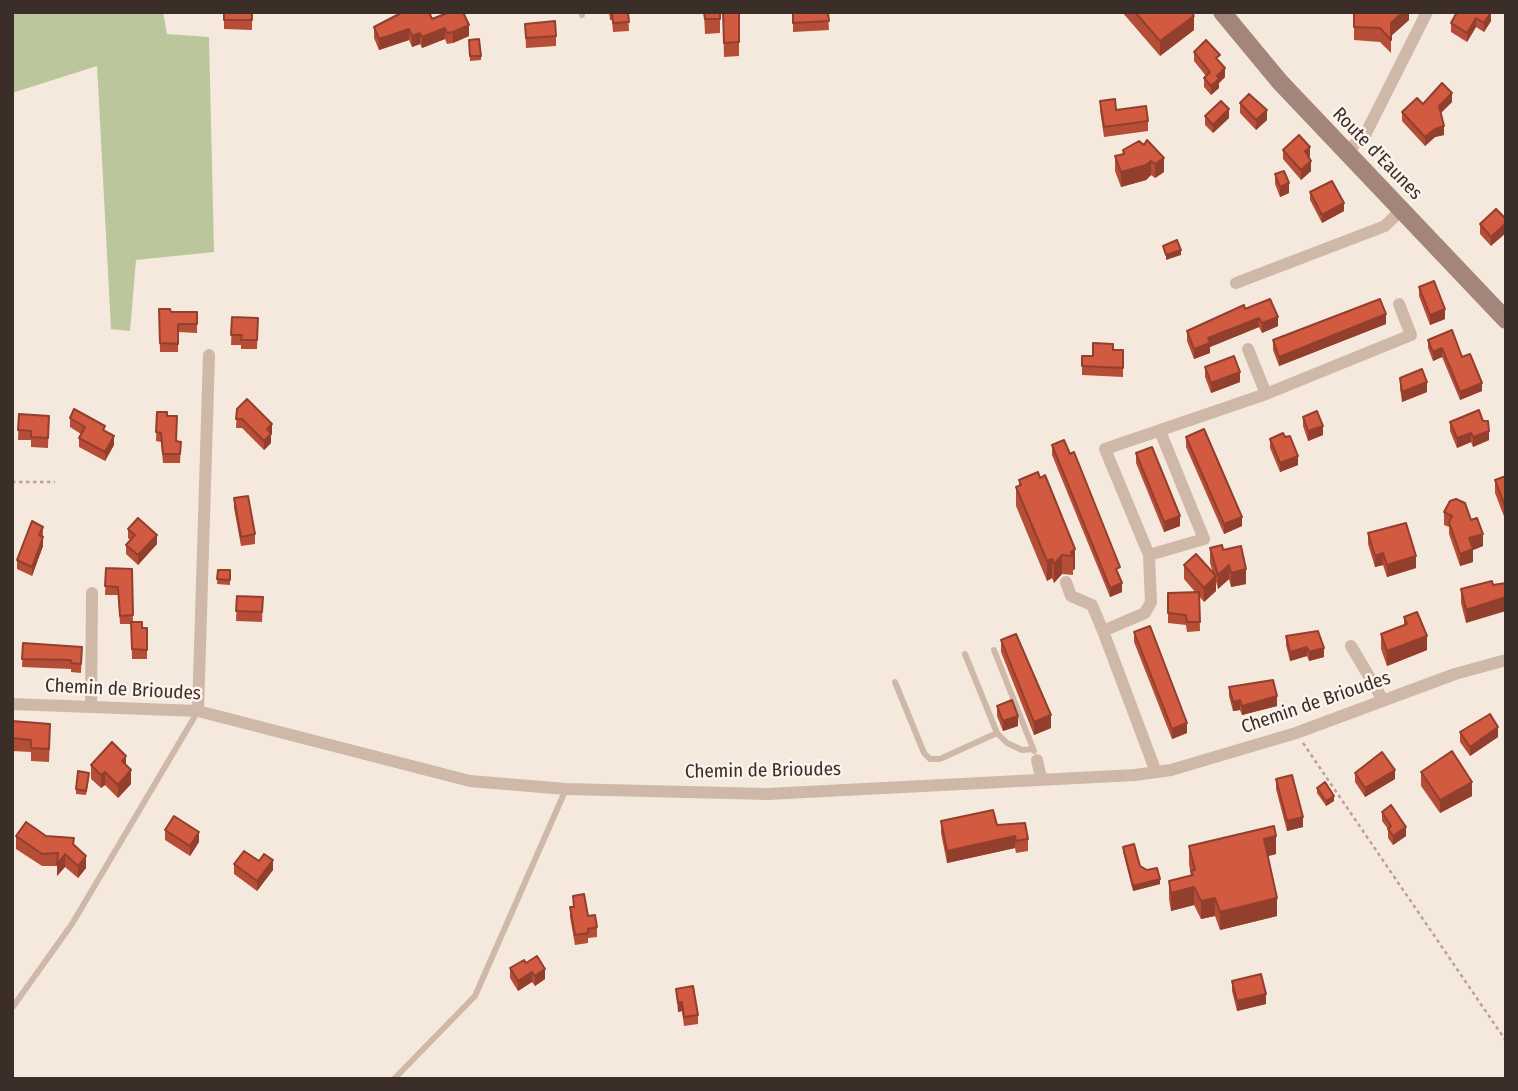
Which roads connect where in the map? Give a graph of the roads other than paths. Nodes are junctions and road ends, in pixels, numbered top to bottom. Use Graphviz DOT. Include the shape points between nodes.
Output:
graph roads {
  1 [pos="1222,12"];
  2 [pos="1427,12"];
  3 [pos="1346,152"];
  4 [pos="1401,210"];
  5 [pos="1236,283"];
  6 [pos="1399,304"];
  7 [pos="1506,320"];
  8 [pos="1248,349"];
  9 [pos="209,355"];
  10 [pos="1266,394"];
  11 [pos="1160,431"];
  12 [pos="1149,555"];
  13 [pos="1066,582"];
  14 [pos="92,593"];
  15 [pos="1104,631"];
  16 [pos="1352,646"];
  17 [pos="994,650"];
  18 [pos="965,654"];
  19 [pos="1506,660"];
  20 [pos="895,682"];
  21 [pos="1383,700"];
  22 [pos="12,704"];
  23 [pos="91,706"];
  24 [pos="198,711"];
  25 [pos="997,733"];
  26 [pos="1035,754"];
  27 [pos="1156,772"];
  28 [pos="1041,778"];
  29 [pos="566,789"];
  30 [pos="12,1008"];
  31 [pos="394,1079"];
  1 -- 3 [label="main road, Route d'Eaunes"];
  2 -- 3 [label="street" via="1365,135"];
  3 -- 4 [label="main road, Route d'Eaunes"];
  4 -- 5 [label="street" via="1385,226"];
  4 -- 7 [label="main road, Route d'Eaunes"];
  6 -- 10 [label="street" via="1411,335"];
  8 -- 10 [label="street"];
  9 -- 24 [label="street"];
  10 -- 11 [label="street"];
  11 -- 12 [label="street" via="1105,449"];
  11 -- 12 [label="street" via="1204,539"];
  12 -- 15 [label="street" via="1150,608"];
  13 -- 15 [label="street" via="1071,596 1092,605"];
  14 -- 23 [label="street"];
  15 -- 27 [label="street"];
  16 -- 21 [label="street"];
  17 -- 26 [label="lane"];
  18 -- 25 [label="lane"];
  19 -- 21 [label="street, Chemin de Brioudes"];
  20 -- 25 [label="lane" via="923,753 930,760"];
  21 -- 27 [label="street, Chemin de Brioudes" via="1296,733"];
  22 -- 23 [label="street, Chemin de Brioudes"];
  23 -- 24 [label="street, Chemin de Brioudes"];
  24 -- 29 [label="street, Chemin de Brioudes" via="470,781"];
  24 -- 30 [label="lane" via="72,924"];
  25 -- 26 [label="lane" via="1007,743"];
  26 -- 28 [label="street"];
  27 -- 28 [label="street, Chemin de Brioudes"];
  28 -- 29 [label="street, Chemin de Brioudes" via="768,794"];
  29 -- 31 [label="lane" via="475,996"];
}
